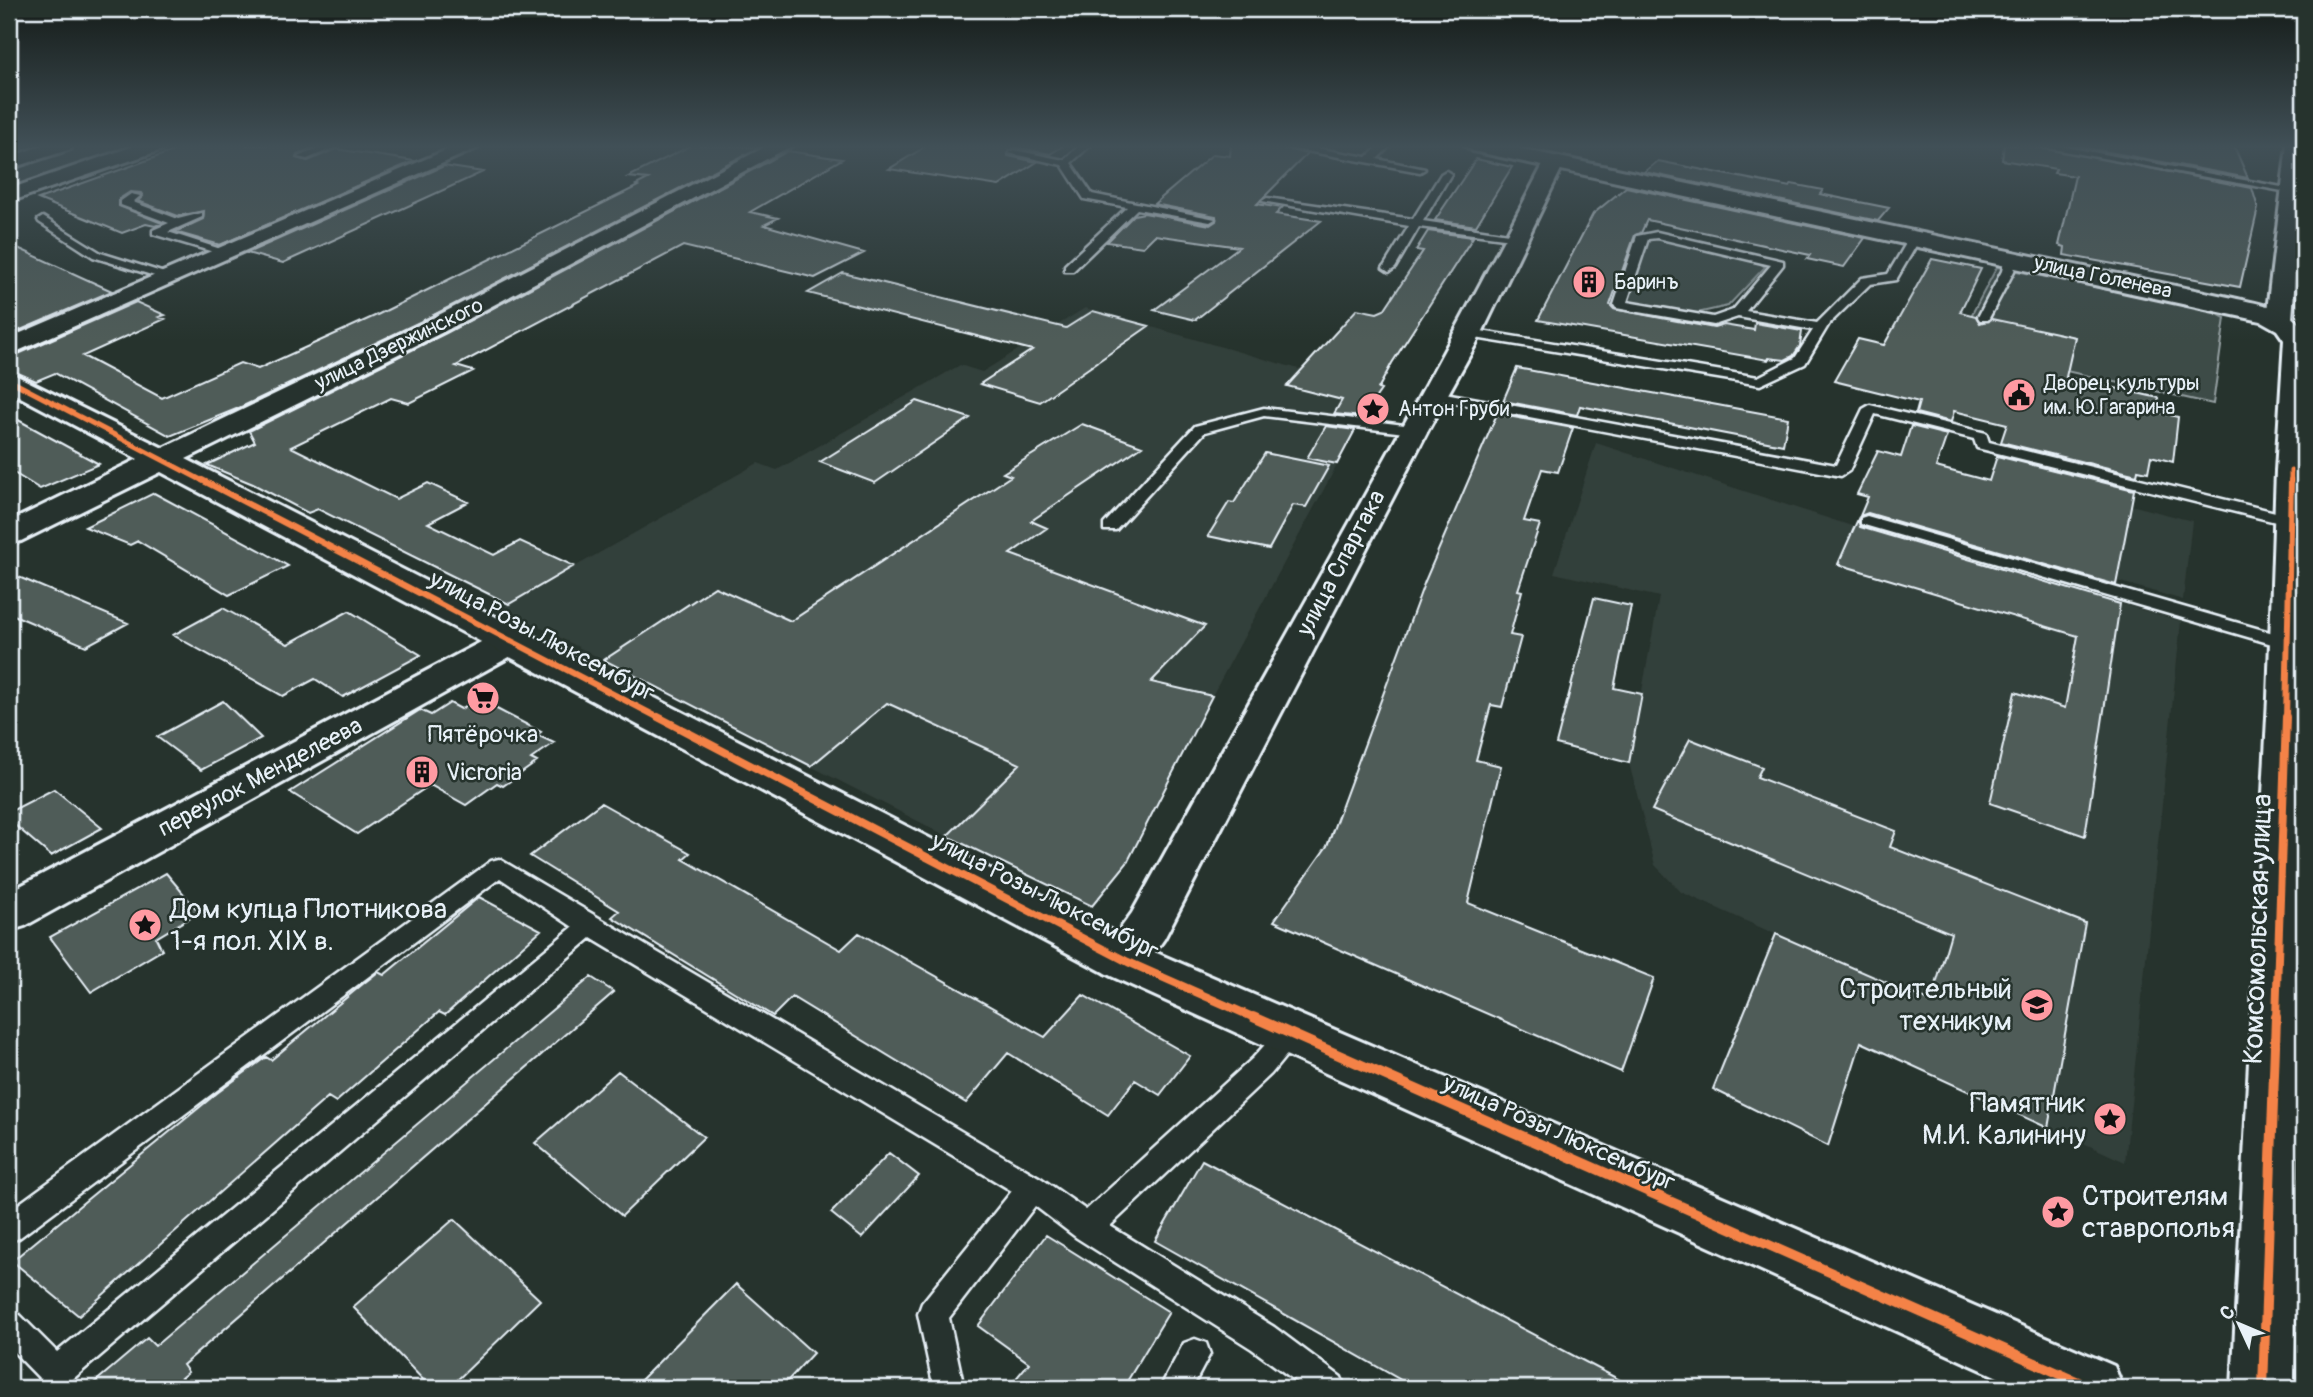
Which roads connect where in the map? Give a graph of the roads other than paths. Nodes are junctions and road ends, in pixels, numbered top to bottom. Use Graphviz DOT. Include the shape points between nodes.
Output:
graph roads {
  1 [pos="144,210"];
  2 [pos="323,210"];
  3 [pos="662,210"];
  4 [pos="1130,210"];
  5 [pos="1163,210"];
  6 [pos="1329,210"];
  7 [pos="1423,210"];
  8 [pos="1529,210"];
  9 [pos="1785,210"];
  10 [pos="2296,210"];
  11 [pos="198,215"];
  12 [pos="1210,219"];
  13 [pos="43,220"];
  14 [pos="178,223"];
  15 [pos="1415,223"];
  16 [pos="1916,237"];
  17 [pos="1514,238"];
  18 [pos="2295,247"];
  19 [pos="227,253"];
  20 [pos="2011,257"];
  21 [pos="1069,268"];
  22 [pos="1389,268"];
  23 [pos="171,277"];
  24 [pos="1846,278"];
  25 [pos="1866,281"];
  26 [pos="1737,313"];
  27 [pos="1984,317"];
  28 [pos="2279,320"];
  29 [pos="1821,327"];
  30 [pos="1469,333"];
  31 [pos="9,347"];
  32 [pos="9,380"];
  33 [pos="1433,395"];
  34 [pos="1413,430"];
  35 [pos="162,460"];
  36 [pos="2298,472"];
  37 [pos="1867,521"];
  38 [pos="2296,522"];
  39 [pos="1110,527"];
  40 [pos="12,529"];
  41 [pos="511,641"];
  42 [pos="2288,643"];
  43 [pos="2295,701"];
  44 [pos="9,913"];
  45 [pos="590,926"];
  46 [pos="1122,959"];
  47 [pos="1290,1035"];
  48 [pos="1032,1188"];
  49 [pos="9,1228"];
  50 [pos="1087,1228"];
  51 [pos="9,1326"];
  52 [pos="1195,1354"];
  53 [pos="949,1388"];
  54 [pos="1175,1388"];
  55 [pos="1330,1388"];
  56 [pos="2092,1388"];
  57 [pos="2263,1388"];
  1 -- 14 [label="lane"];
  2 -- 19 [label="street"];
  3 -- 35 [label="street, улица Дзержинского"];
  4 -- 21 [label="lane"];
  5 -- 12 [label="lane"];
  6 -- 15 [label="lane"];
  7 -- 15 [label="lane"];
  8 -- 17 [label="street, улица Спартака"];
  9 -- 16 [label="street, улица Голенева"];
  10 -- 18 [label="street"];
  11 -- 14 [label="lane"];
  13 -- 23 [label="lane" via="97,255"];
  14 -- 19 [label="lane" via="157,232"];
  15 -- 17 [label="lane"];
  15 -- 22 [label="lane"];
  16 -- 20 [label="street, улица Голенева"];
  16 -- 25 [label="lane" via="1892,277"];
  17 -- 30 [label="street, улица Спартака"];
  18 -- 28 [label="street"];
  19 -- 23 [label="street"];
  20 -- 27 [label="lane"];
  20 -- 28 [label="street, улица Голенева" via="2233,305"];
  23 -- 31 [label="street"];
  24 -- 25 [label="lane"];
  25 -- 29 [label="lane"];
  26 -- 26 [label="lane" via="1714,321 1620,306 1643,236 1657,235 1779,263"];
  26 -- 29 [label="lane"];
  28 -- 36 [label="street, Комсомольская улица" via="2297,340"];
  29 -- 30 [label="lane" via="1800,361 1760,381"];
  30 -- 33 [label="street, улица Спартака"];
  32 -- 35 [label="street, улица Розы Люксембург"];
  33 -- 34 [label="street, улица Спартака"];
  33 -- 38 [label="lane" via="1841,471 1871,408 1981,436 1982,445"];
  34 -- 39 [label="lane" via="1264,412 1200,429"];
  34 -- 46 [label="street, улица Спартака" via="1148,926"];
  35 -- 40 [label="street, улица Дзержинского"];
  35 -- 41 [label="street, улица Розы Люксембург"];
  36 -- 38 [label="street, Комсомольская улица"];
  37 -- 42 [label="lane"];
  38 -- 42 [label="street, Комсомольская улица"];
  41 -- 44 [label="street, переулок Менделеева"];
  41 -- 46 [label="street, улица Розы Люксембург"];
  42 -- 43 [label="street, Комсомольская улица"];
  43 -- 57 [label="street, Комсомольская улица"];
  45 -- 48 [label="lane"];
  45 -- 49 [label="lane" via="499,867"];
  45 -- 51 [label="lane" via="56,1373"];
  46 -- 47 [label="street, улица Розы Люксембург"];
  47 -- 50 [label="lane"];
  47 -- 56 [label="street, улица Розы Люксембург"];
  48 -- 50 [label="lane"];
  48 -- 53 [label="lane" via="933,1314"];
  50 -- 55 [label="lane" via="1263,1338"];
  52 -- 54 [label="lane"];
}
